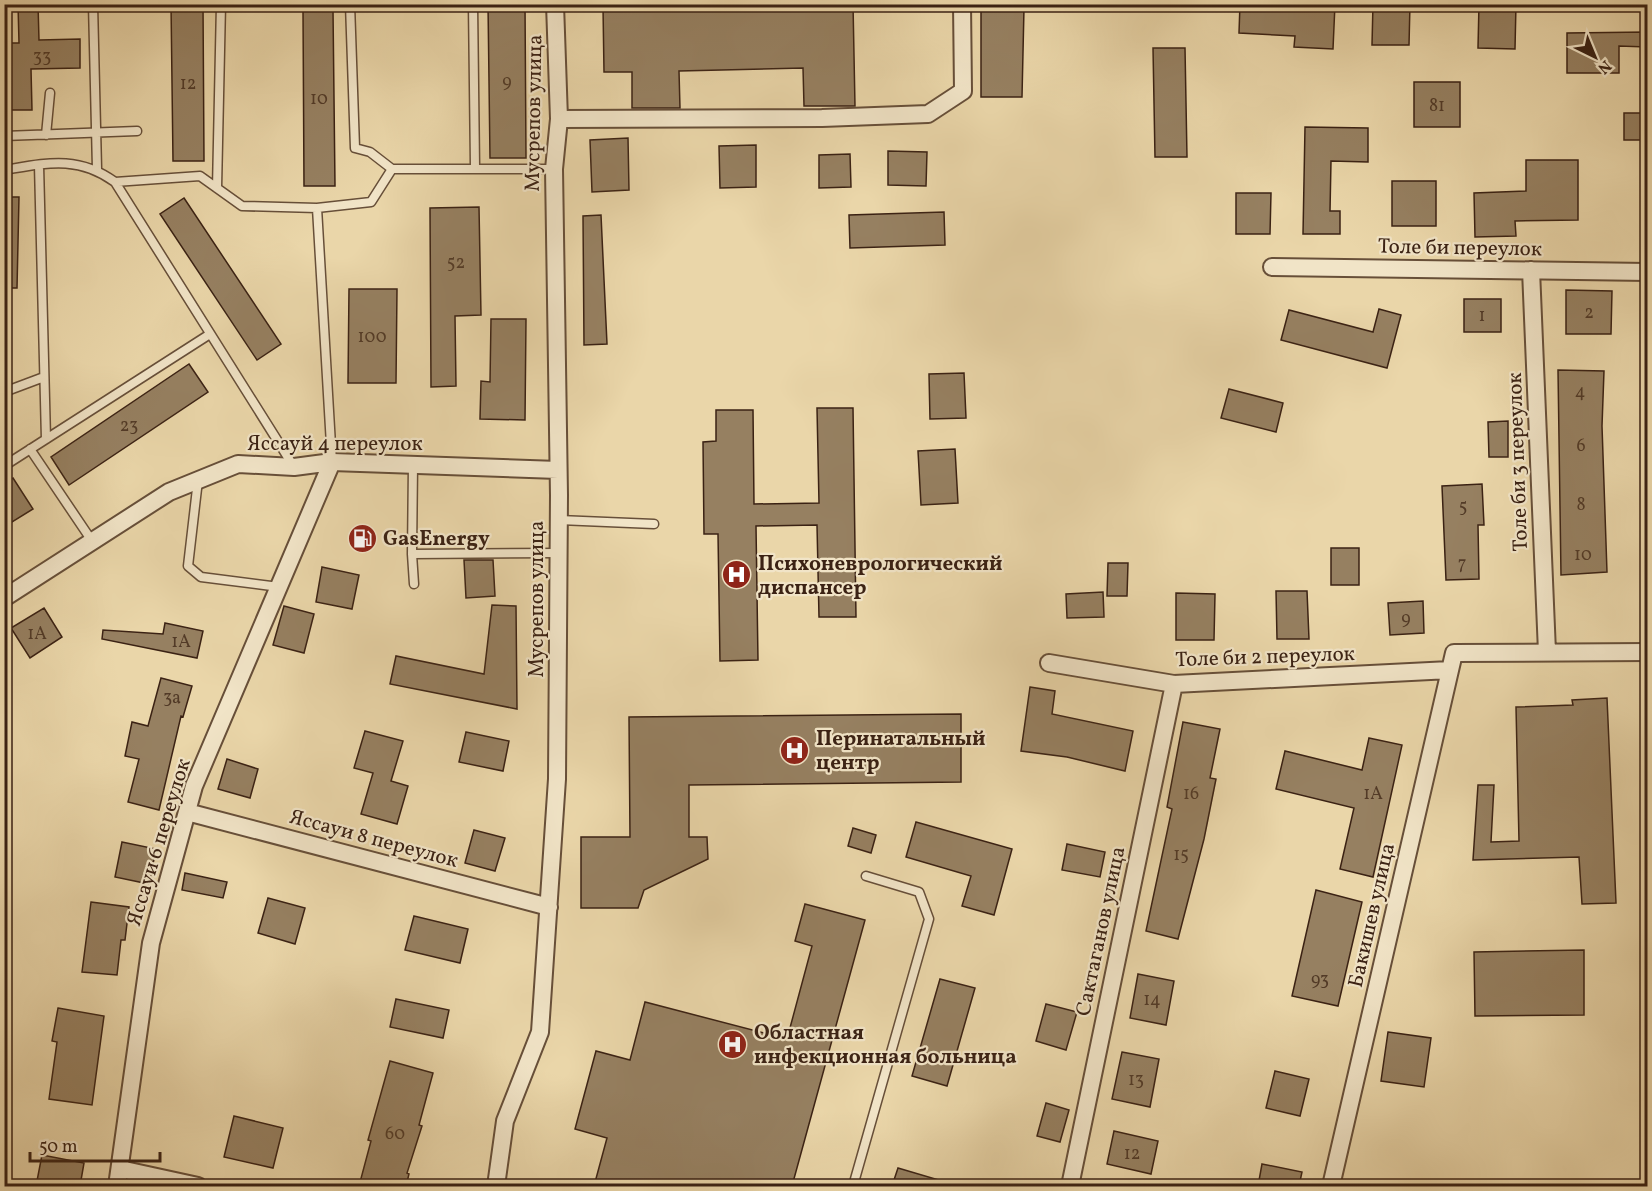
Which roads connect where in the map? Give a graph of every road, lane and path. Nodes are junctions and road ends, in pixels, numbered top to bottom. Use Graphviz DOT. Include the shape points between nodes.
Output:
graph roads {
  1 [pos="93,4"];
  2 [pos="221,4"];
  3 [pos="350,4"];
  4 [pos="473,4"];
  5 [pos="555,4"];
  6 [pos="962,4"];
  7 [pos="50,93"];
  8 [pos="559,119"];
  9 [pos="137,131"];
  10 [pos="96,133"];
  11 [pos="46,135"];
  12 [pos="4,136"];
  13 [pos="39,165"];
  14 [pos="475,167"];
  15 [pos="97,169"];
  16 [pos="392,169"];
  17 [pos="554,169"];
  18 [pos="4,170"];
  19 [pos="115,182"];
  20 [pos="218,188"];
  21 [pos="317,208"];
  22 [pos="1272,267"];
  23 [pos="1532,270"];
  24 [pos="1647,272"];
  25 [pos="210,334"];
  26 [pos="44,377"];
  27 [pos="4,392"];
  28 [pos="46,439"];
  29 [pos="30,449"];
  30 [pos="332,462"];
  31 [pos="4,465"];
  32 [pos="413,465"];
  33 [pos="294,467"];
  34 [pos="558,470"];
  35 [pos="198,480"];
  36 [pos="559,520"];
  37 [pos="654,524"];
  38 [pos="92,541"];
  39 [pos="559,553"];
  40 [pos="412,554"];
  41 [pos="414,584"];
  42 [pos="279,587"];
  43 [pos="4,598"];
  44 [pos="1547,652"];
  45 [pos="1647,652"];
  46 [pos="1452,661"];
  47 [pos="1049,663"];
  48 [pos="1174,684"];
  49 [pos="187,812"];
  50 [pos="866,876"];
  51 [pos="549,907"];
  52 [pos="120,1169"];
  53 [pos="117,1186"];
  54 [pos="198,1186"];
  55 [pos="496,1186"];
  56 [pos="853,1186"];
  57 [pos="1070,1186"];
  58 [pos="1331,1186"];
  1 -- 10 [label="lane"];
  2 -- 20 [label="lane"];
  3 -- 16 [label="lane" via="355,148 370,152"];
  4 -- 14 [label="lane"];
  5 -- 8 [label="street, Мусрепов улица"];
  6 -- 8 [label="street" via="963,91 928,114"];
  7 -- 11 [label="lane"];
  8 -- 17 [label="street, Мусрепов улица"];
  9 -- 10 [label="lane"];
  10 -- 11 [label="lane"];
  10 -- 15 [label="lane"];
  11 -- 12 [label="lane"];
  13 -- 15 [label="lane" via="66,162"];
  13 -- 18 [label="lane"];
  13 -- 26 [label="lane"];
  14 -- 16 [label="lane"];
  14 -- 17 [label="lane"];
  15 -- 19 [label="lane"];
  16 -- 21 [label="lane" via="371,202"];
  17 -- 34 [label="street, Мусрепов улица"];
  19 -- 20 [label="lane" via="200,176"];
  19 -- 25 [label="lane"];
  20 -- 21 [label="lane" via="242,206"];
  21 -- 30 [label="lane"];
  22 -- 23 [label="street, Толе би переулок"];
  23 -- 24 [label="street, Толе би переулок"];
  23 -- 44 [label="street, Толе би 3 переулок"];
  25 -- 28 [label="lane"];
  25 -- 33 [label="lane"];
  26 -- 27 [label="lane"];
  26 -- 28 [label="lane"];
  28 -- 29 [label="lane"];
  29 -- 31 [label="lane"];
  29 -- 38 [label="lane"];
  30 -- 32 [label="street, Яссауй 4 переулок"];
  30 -- 33 [label="street, Яссауй 4 переулок"];
  30 -- 42 [label="street, Яссауи 6 переулок"];
  32 -- 34 [label="street, Яссауй 4 переулок"];
  32 -- 40 [label="lane"];
  33 -- 35 [label="street, Яссауй 4 переулок" via="238,464"];
  34 -- 36 [label="street, Мусрепов улица"];
  35 -- 38 [label="street, Яссауй 4 переулок" via="169,492"];
  35 -- 42 [label="lane" via="188,566 201,577"];
  36 -- 37 [label="lane"];
  36 -- 39 [label="street, Мусрепов улица"];
  38 -- 43 [label="street, Яссауй 4 переулок"];
  39 -- 40 [label="lane"];
  39 -- 51 [label="street, Мусрепов улица" via="557,779"];
  40 -- 41 [label="lane"];
  42 -- 49 [label="street, Яссауи 6 переулок" via="194,786"];
  44 -- 45 [label="street, Толе би 2 переулок"];
  44 -- 46 [label="street, Толе би 2 переулок"];
  46 -- 48 [label="street, Толе би 2 переулок"];
  46 -- 58 [label="street, Бакишев улица"];
  47 -- 48 [label="street, Толе би 2 переулок"];
  48 -- 57 [label="street, Сактаганов улица"];
  49 -- 51 [label="street, Яссауи 8 переулок"];
  49 -- 52 [label="street, Яссауи 6 переулок" via="151,943"];
  50 -- 56 [label="lane" via="919,892 929,919"];
  51 -- 55 [label="street, Мусрепов улица" via="540,1032 505,1121"];
  52 -- 53 [label="street, Яссауи 6 переулок"];
  52 -- 54 [label="street"];
}
